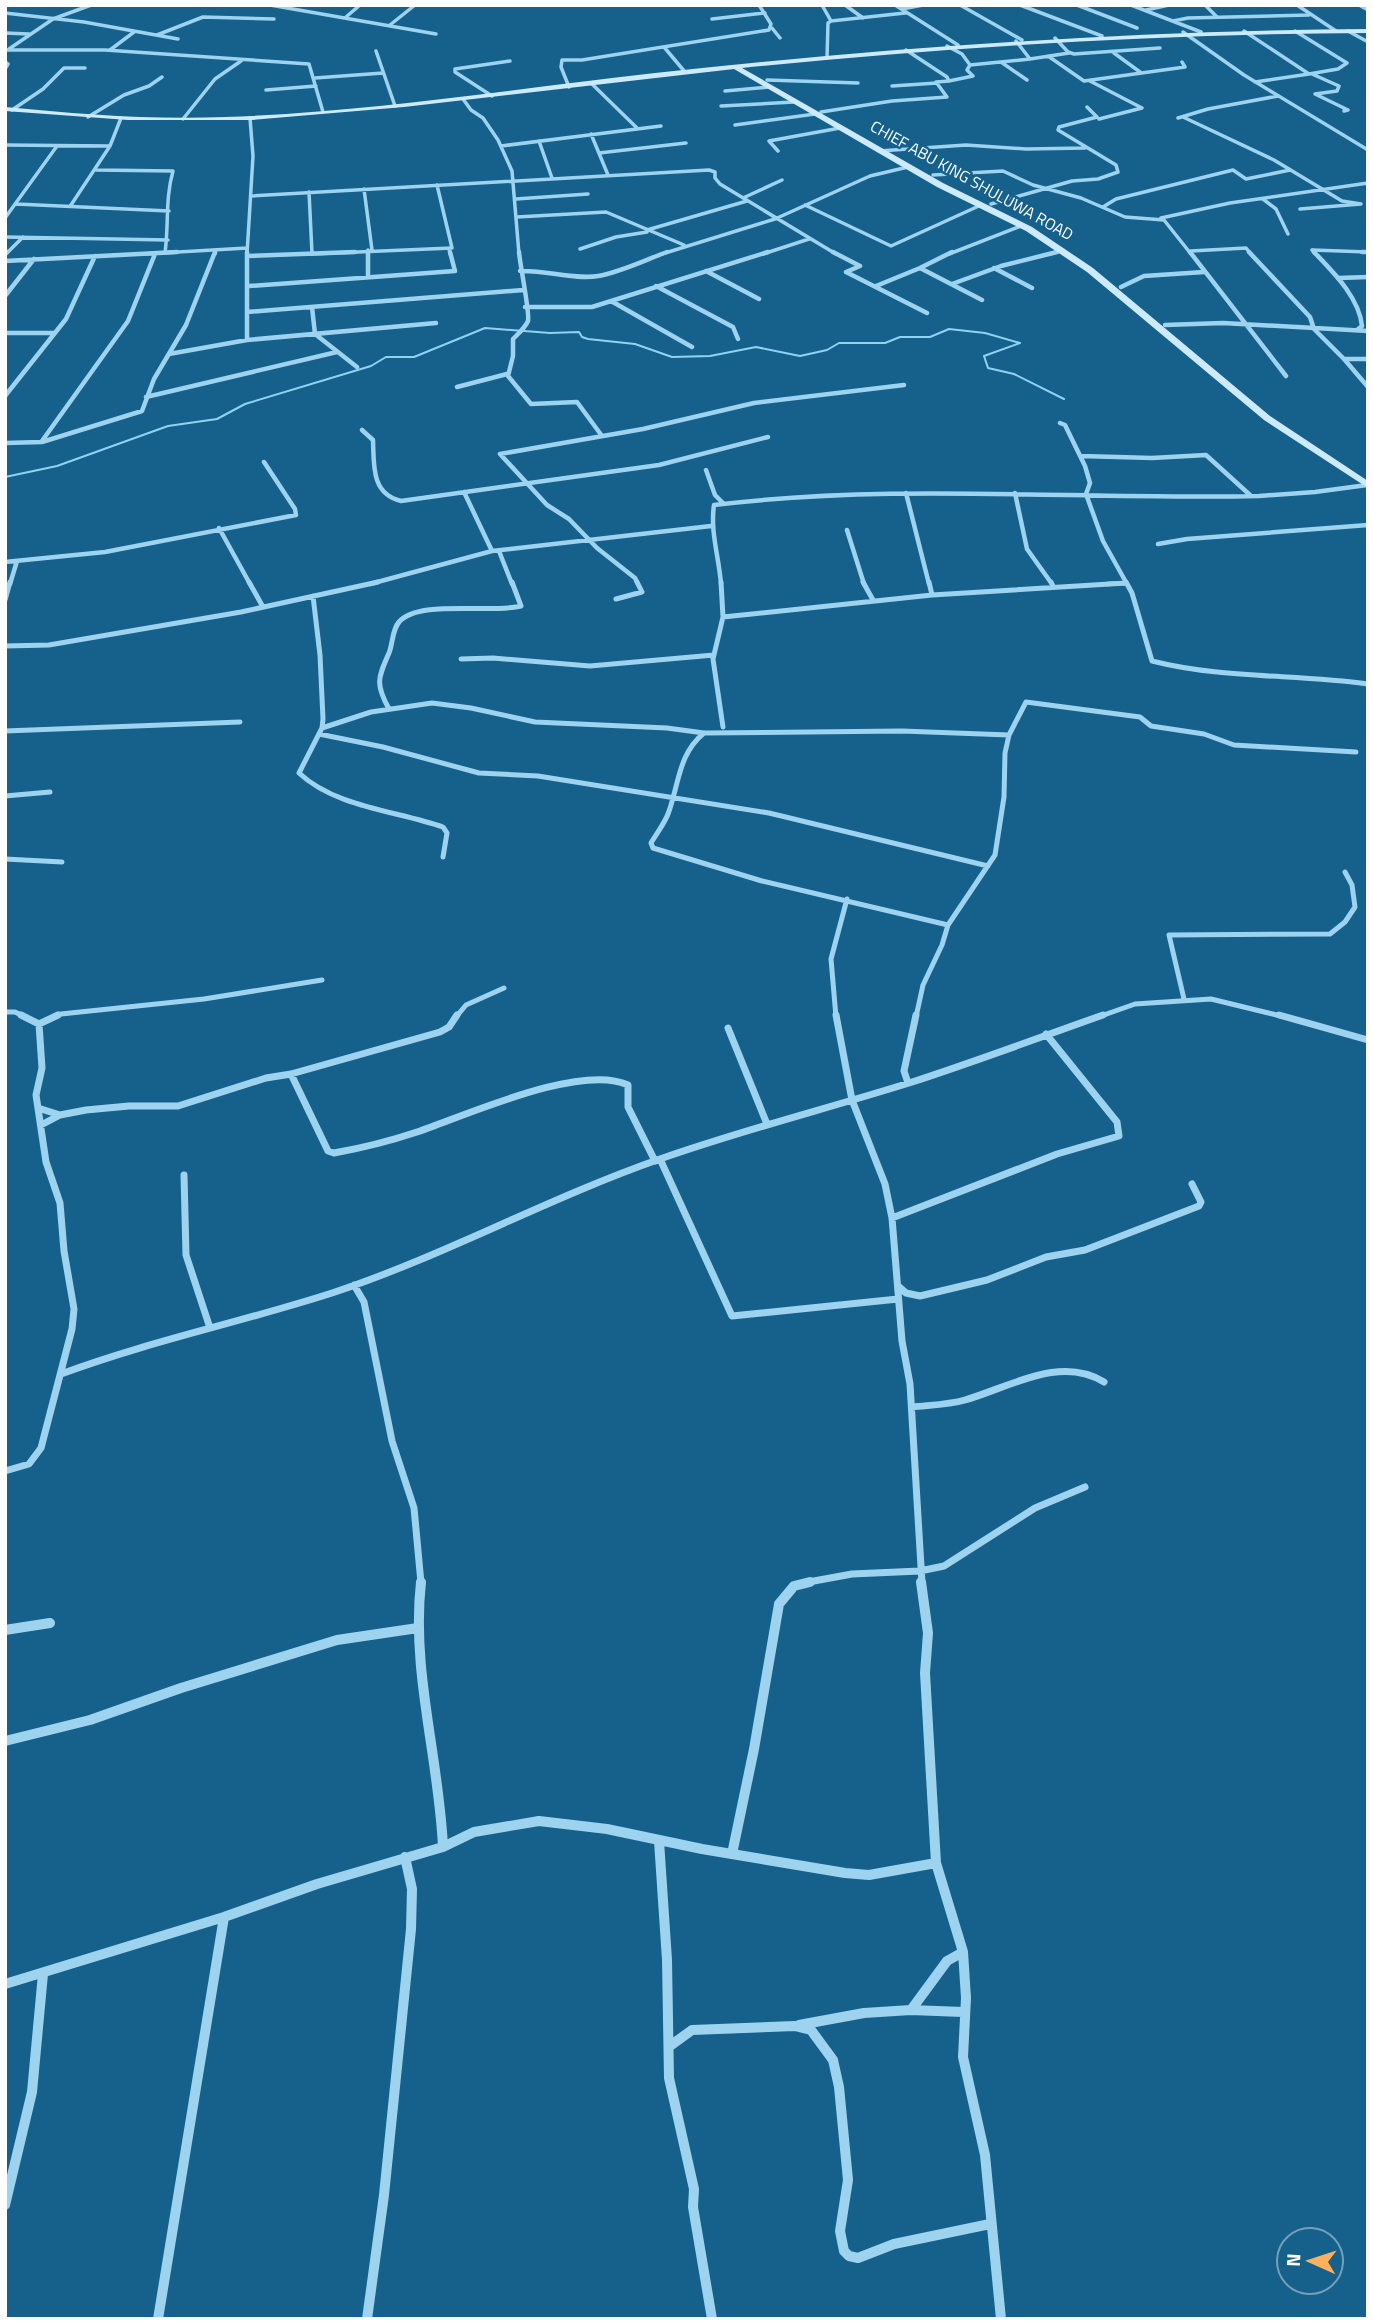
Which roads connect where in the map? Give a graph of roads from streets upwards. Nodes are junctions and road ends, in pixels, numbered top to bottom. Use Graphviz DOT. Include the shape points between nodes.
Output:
graph roads {
  1 [pos="91,5"];
  2 [pos="270,5"];
  3 [pos="360,5"];
  4 [pos="415,5"];
  5 [pos="759,5"];
  6 [pos="822,5"];
  7 [pos="845,5"];
  8 [pos="895,5"];
  9 [pos="923,5"];
  10 [pos="960,5"];
  11 [pos="1020,5"];
  12 [pos="1077,5"];
  13 [pos="1131,5"];
  14 [pos="1170,5"];
  15 [pos="1205,5"];
  16 [pos="1297,5"];
  17 [pos="1359,5"];
  18 [pos="1146,10"];
  19 [pos="1368,10"];
  20 [pos="903,11"];
  21 [pos="5,13"];
  22 [pos="765,13"];
  23 [pos="1309,15"];
  24 [pos="346,17"];
  25 [pos="1217,17"];
  26 [pos="53,19"];
  27 [pos="274,19"];
  28 [pos="712,19"];
  29 [pos="864,19"];
  30 [pos="831,21"];
  31 [pos="1173,21"];
  32 [pos="390,25"];
  33 [pos="772,27"];
  34 [pos="1137,28"];
  35 [pos="1244,31"];
  36 [pos="1295,31"];
  37 [pos="1336,31"];
  38 [pos="1368,31"];
  39 [pos="135,32"];
  40 [pos="1183,32"];
  41 [pos="1201,32"];
  42 [pos="5,33"];
  43 [pos="30,34"];
  44 [pos="436,34"];
  45 [pos="1346,34"];
  46 [pos="156,36"];
  47 [pos="1102,36"];
  48 [pos="780,38"];
  49 [pos="1055,38"];
  50 [pos="178,39"];
  51 [pos="1019,41"];
  52 [pos="1368,42"];
  53 [pos="958,45"];
  54 [pos="947,46"];
  55 [pos="664,47"];
  56 [pos="1160,48"];
  57 [pos="109,50"];
  58 [pos="906,50"];
  59 [pos="6,51"];
  60 [pos="376,51"];
  61 [pos="1069,53"];
  62 [pos="1114,53"];
  63 [pos="1048,56"];
  64 [pos="827,58"];
  65 [pos="1030,59"];
  66 [pos="242,61"];
  67 [pos="510,61"];
  68 [pos="1000,61"];
  69 [pos="5,62"];
  70 [pos="1182,62"];
  71 [pos="970,65"];
  72 [pos="85,68"];
  73 [pos="737,68"];
  74 [pos="1182,68"];
  75 [pos="5,69"];
  76 [pos="751,70"];
  77 [pos="685,72"];
  78 [pos="1140,72"];
  79 [pos="383,73"];
  80 [pos="1310,74"];
  81 [pos="1192,75"];
  82 [pos="162,77"];
  83 [pos="315,78"];
  84 [pos="1027,80"];
  85 [pos="949,81"];
  86 [pos="1090,81"];
  87 [pos="1255,82"];
  88 [pos="768,83"];
  89 [pos="858,83"];
  90 [pos="937,83"];
  91 [pos="592,84"];
  92 [pos="316,86"];
  93 [pos="892,86"];
  94 [pos="569,87"];
  95 [pos="266,90"];
  96 [pos="725,91"];
  97 [pos="492,96"];
  98 [pos="1278,96"];
  99 [pos="463,99"];
  100 [pos="794,102"];
  101 [pos="395,106"];
  102 [pos="722,107"];
  103 [pos="1087,107"];
  104 [pos="9,110"];
  105 [pos="1344,111"];
  106 [pos="323,112"];
  107 [pos="818,113"];
  108 [pos="88,117"];
  109 [pos="121,118"];
  110 [pos="250,118"];
  111 [pos="183,119"];
  112 [pos="1099,119"];
  113 [pos="734,125"];
  114 [pos="661,126"];
  115 [pos="637,128"];
  116 [pos="840,128"];
  117 [pos="591,134"];
  118 [pos="539,141"];
  119 [pos="686,143"];
  120 [pos="5,145"];
  121 [pos="57,146"];
  122 [pos="110,146"];
  123 [pos="501,146"];
  124 [pos="1086,148"];
  125 [pos="884,150"];
  126 [pos="1368,150"];
  127 [pos="778,151"];
  128 [pos="599,153"];
  129 [pos="908,167"];
  130 [pos="96,170"];
  131 [pos="1290,170"];
  132 [pos="608,175"];
  133 [pos="933,175"];
  134 [pos="552,178"];
  135 [pos="782,180"];
  136 [pos="513,181"];
  137 [pos="1368,184"];
  138 [pos="437,185"];
  139 [pos="364,189"];
  140 [pos="1046,189"];
  141 [pos="1324,190"];
  142 [pos="309,192"];
  143 [pos="588,194"];
  144 [pos="251,196"];
  145 [pos="516,199"];
  146 [pos="1263,199"];
  147 [pos="745,200"];
  148 [pos="16,204"];
  149 [pos="991,204"];
  150 [pos="71,205"];
  151 [pos="806,205"];
  152 [pos="981,205"];
  153 [pos="1103,206"];
  154 [pos="1300,209"];
  155 [pos="169,211"];
  156 [pos="517,217"];
  157 [pos="5,218"];
  158 [pos="775,219"];
  159 [pos="1160,219"];
  160 [pos="1021,226"];
  161 [pos="648,231"];
  162 [pos="1288,234"];
  163 [pos="5,237"];
  164 [pos="23,237"];
  165 [pos="809,239"];
  166 [pos="168,240"];
  167 [pos="675,243"];
  168 [pos="686,245"];
  169 [pos="247,248"];
  170 [pos="449,248"];
  171 [pos="580,249"];
  172 [pos="216,250"];
  173 [pos="370,250"];
  174 [pos="672,250"];
  175 [pos="1060,251"];
  176 [pos="1191,251"];
  177 [pos="1368,252"];
  178 [pos="165,253"];
  179 [pos="312,253"];
  180 [pos="5,254"];
  181 [pos="155,254"];
  182 [pos="95,256"];
  183 [pos="247,256"];
  184 [pos="34,259"];
  185 [pos="5,261"];
  186 [pos="920,268"];
  187 [pos="994,268"];
  188 [pos="520,271"];
  189 [pos="706,271"];
  190 [pos="1204,272"];
  191 [pos="368,276"];
  192 [pos="1339,278"];
  193 [pos="1368,278"];
  194 [pos="951,284"];
  195 [pos="249,286"];
  196 [pos="656,286"];
  197 [pos="876,286"];
  198 [pos="1121,287"];
  199 [pos="1032,288"];
  200 [pos="523,290"];
  201 [pos="5,296"];
  202 [pos="759,299"];
  203 [pos="982,300"];
  204 [pos="611,301"];
  205 [pos="312,307"];
  206 [pos="525,307"];
  207 [pos="247,312"];
  208 [pos="1144,312"];
  209 [pos="927,313"];
  210 [pos="436,323"];
  211 [pos="1244,323"];
  212 [pos="1165,325"];
  213 [pos="1314,329"];
  214 [pos="1357,330"];
  215 [pos="1368,331"];
  216 [pos="55,332"];
  217 [pos="5,333"];
  218 [pos="315,334"];
  219 [pos="738,338"];
  220 [pos="247,340"];
  221 [pos="692,347"];
  222 [pos="337,352"];
  223 [pos="169,355"];
  224 [pos="1344,359"];
  225 [pos="1368,359"];
  226 [pos="357,367"];
  227 [pos="507,374"];
  228 [pos="1286,376"];
  229 [pos="904,385"];
  230 [pos="457,387"];
  231 [pos="1368,387"];
  232 [pos="5,396"];
  233 [pos="146,397"];
  234 [pos="1060,422"];
  235 [pos="362,430"];
  236 [pos="602,436"];
  237 [pos="768,437"];
  238 [pos="42,442"];
  239 [pos="5,443"];
  240 [pos="1081,456"];
  241 [pos="264,462"];
  242 [pos="705,470"];
  243 [pos="528,482"];
  244 [pos="1367,482"];
  245 [pos="464,492"];
  246 [pos="906,493"];
  247 [pos="1015,493"];
  248 [pos="1086,494"];
  249 [pos="1250,495"];
  250 [pos="723,503"];
  251 [pos="1368,525"];
  252 [pos="711,526"];
  253 [pos="219,528"];
  254 [pos="847,530"];
  255 [pos="587,539"];
  256 [pos="1158,544"];
  257 [pos="496,551"];
  258 [pos="17,561"];
  259 [pos="5,562"];
  260 [pos="1126,583"];
  261 [pos="1054,586"];
  262 [pos="932,595"];
  263 [pos="313,597"];
  264 [pos="616,599"];
  265 [pos="5,600"];
  266 [pos="873,600"];
  267 [pos="263,607"];
  268 [pos="723,617"];
  269 [pos="5,646"];
  270 [pos="714,655"];
  271 [pos="461,659"];
  272 [pos="1368,684"];
  273 [pos="389,709"];
  274 [pos="240,722"];
  275 [pos="723,727"];
  276 [pos="5,731"];
  277 [pos="320,731"];
  278 [pos="704,733"];
  279 [pos="715,733"];
  280 [pos="731,733"];
  281 [pos="1009,735"];
  282 [pos="1356,752"];
  283 [pos="50,792"];
  284 [pos="5,796"];
  285 [pos="673,800"];
  286 [pos="443,857"];
  287 [pos="5,859"];
  288 [pos="62,862"];
  289 [pos="988,866"];
  290 [pos="1345,872"];
  291 [pos="847,899"];
  292 [pos="947,928"];
  293 [pos="322,981"];
  294 [pos="504,988"];
  295 [pos="1184,999"];
  296 [pos="5,1012"];
  297 [pos="39,1024"];
  298 [pos="729,1028"];
  299 [pos="1046,1034"];
  300 [pos="1368,1040"];
  301 [pos="291,1074"];
  302 [pos="908,1083"];
  303 [pos="852,1100"];
  304 [pos="38,1108"];
  305 [pos="60,1115"];
  306 [pos="767,1124"];
  307 [pos="41,1125"];
  308 [pos="657,1160"];
  309 [pos="184,1175"];
  310 [pos="1192,1184"];
  311 [pos="892,1218"];
  312 [pos="354,1285"];
  313 [pos="897,1286"];
  314 [pos="898,1299"];
  315 [pos="210,1328"];
  316 [pos="61,1374"];
  317 [pos="1104,1382"];
  318 [pos="912,1407"];
  319 [pos="5,1471"];
  320 [pos="1085,1487"];
  321 [pos="920,1571"];
  322 [pos="50,1623"];
  323 [pos="418,1628"];
  324 [pos="5,1630"];
  325 [pos="5,1741"];
  326 [pos="659,1841"];
  327 [pos="443,1847"];
  328 [pos="732,1854"];
  329 [pos="405,1857"];
  330 [pos="936,1863"];
  331 [pos="224,1917"];
  332 [pos="963,1952"];
  333 [pos="43,1973"];
  334 [pos="5,1984"];
  335 [pos="911,2010"];
  336 [pos="963,2012"];
  337 [pos="795,2026"];
  338 [pos="670,2046"];
  339 [pos="5,2205"];
  340 [pos="990,2224"];
  341 [pos="158,2319"];
  342 [pos="367,2319"];
  343 [pos="712,2319"];
  344 [pos="1001,2319"];
  1 -- 26 [label="street"];
  2 -- 24 [label="street"];
  3 -- 24 [label="street"];
  4 -- 32 [label="street"];
  5 -- 22 [label="street"];
  6 -- 30 [label="street"];
  7 -- 29 [label="street"];
  8 -- 20 [label="street"];
  9 -- 20 [label="street"];
  10 -- 51 [label="street"];
  11 -- 47 [label="street"];
  12 -- 34 [label="street"];
  13 -- 18 [label="street"];
  14 -- 18 [label="street"];
  15 -- 25 [label="street"];
  16 -- 23 [label="street"];
  17 -- 19 [label="street"];
  18 -- 31 [label="street"];
  20 -- 29 [label="street"];
  20 -- 53 [label="street"];
  21 -- 26 [label="street"];
  22 -- 28 [label="street"];
  22 -- 33 [label="street"];
  23 -- 25 [label="street"];
  23 -- 37 [label="street"];
  24 -- 32 [label="street"];
  25 -- 31 [label="street"];
  26 -- 39 [label="street"];
  26 -- 43 [label="street"];
  27 -- 46 [label="street" via="203,17"];
  29 -- 30 [label="street"];
  30 -- 64 [label="street"];
  31 -- 41 [label="street"];
  32 -- 44 [label="street"];
  33 -- 48 [label="street"];
  33 -- 55 [label="street"];
  35 -- 36 [label="street"];
  35 -- 41 [label="street"];
  35 -- 80 [label="street"];
  36 -- 37 [label="street"];
  36 -- 80 [label="street" via="1347,64"];
  37 -- 45 [label="street"];
  38 -- 45 [label="street"];
  39 -- 46 [label="street"];
  39 -- 57 [label="street"];
  40 -- 41 [label="street"];
  40 -- 47 [label="street"];
  40 -- 87 [label="street"];
  42 -- 43 [label="street"];
  43 -- 59 [label="street"];
  45 -- 52 [label="street"];
  46 -- 50 [label="street"];
  47 -- 49 [label="street"];
  49 -- 51 [label="street"];
  49 -- 61 [label="street"];
  51 -- 53 [label="street"];
  51 -- 65 [label="street"];
  53 -- 54 [label="street"];
  54 -- 58 [label="street"];
  54 -- 71 [label="street"];
  55 -- 77 [label="street"];
  55 -- 94 [label="street" via="562,60"];
  56 -- 62 [label="street"];
  57 -- 59 [label="street"];
  57 -- 66 [label="street"];
  58 -- 64 [label="street"];
  58 -- 85 [label="street"];
  60 -- 79 [label="street"];
  61 -- 62 [label="street"];
  61 -- 63 [label="street"];
  62 -- 78 [label="street"];
  63 -- 65 [label="street"];
  63 -- 86 [label="street"];
  64 -- 76 [label="street"];
  65 -- 68 [label="street"];
  66 -- 83 [label="street" via="309,64"];
  66 -- 111 [label="street" via="215,79"];
  67 -- 97 [label="street" via="455,69"];
  68 -- 71 [label="street"];
  68 -- 84 [label="street"];
  69 -- 75 [label="street"];
  70 -- 74 [label="street"];
  71 -- 85 [label="street" via="967,69 973,76"];
  72 -- 104 [label="street" via="64,68 43,89"];
  73 -- 76 [label="street"];
  73 -- 77 [label="street"];
  73 -- 88 [label="street"];
  74 -- 78 [label="street"];
  74 -- 81 [label="street"];
  76 -- 88 [label="street, CHIEF ABU KING SHULUWA ROAD"];
  77 -- 91 [label="street"];
  78 -- 86 [label="street"];
  79 -- 83 [label="street"];
  79 -- 101 [label="street"];
  80 -- 87 [label="street"];
  80 -- 105 [label="street" via="1339,86 1337,91 1315,94 1348,110"];
  82 -- 108 [label="street"];
  83 -- 92 [label="street"];
  85 -- 90 [label="street"];
  86 -- 112 [label="street" via="1142,108"];
  87 -- 98 [label="street"];
  88 -- 89 [label="street"];
  88 -- 96 [label="street"];
  88 -- 100 [label="street"];
  88 -- 107 [label="street, CHIEF ABU KING SHULUWA ROAD"];
  90 -- 93 [label="street"];
  90 -- 107 [label="street" via="947,97"];
  91 -- 94 [label="street"];
  91 -- 115 [label="street"];
  92 -- 95 [label="street"];
  92 -- 106 [label="street"];
  94 -- 97 [label="street"];
  97 -- 99 [label="street"];
  98 -- 126 [label="street"];
  98 -- 131 [label="street" via="1181,118"];
  99 -- 101 [label="street"];
  99 -- 123 [label="street" via="483,118"];
  100 -- 102 [label="street"];
  100 -- 107 [label="street"];
  101 -- 106 [label="street"];
  103 -- 124 [label="street" via="1097,117 1057,129"];
  104 -- 108 [label="street"];
  106 -- 110 [label="street"];
  107 -- 113 [label="street"];
  107 -- 116 [label="street"];
  107 -- 125 [label="street, CHIEF ABU KING SHULUWA ROAD"];
  108 -- 109 [label="street"];
  109 -- 111 [label="street"];
  109 -- 122 [label="street"];
  110 -- 111 [label="street"];
  110 -- 144 [label="street"];
  114 -- 115 [label="street"];
  115 -- 117 [label="street"];
  116 -- 125 [label="street"];
  116 -- 127 [label="street" via="769,141"];
  117 -- 118 [label="street"];
  117 -- 128 [label="street"];
  118 -- 123 [label="street"];
  118 -- 134 [label="street"];
  119 -- 128 [label="street"];
  120 -- 121 [label="street"];
  121 -- 122 [label="street"];
  121 -- 148 [label="street"];
  122 -- 130 [label="street"];
  123 -- 136 [label="street"];
  124 -- 125 [label="street" via="966,145"];
  124 -- 140 [label="street" via="1119,171"];
  125 -- 129 [label="street"];
  125 -- 133 [label="street, CHIEF ABU KING SHULUWA ROAD"];
  128 -- 132 [label="street"];
  129 -- 151 [label="street" via="870,176"];
  129 -- 152 [label="street"];
  130 -- 150 [label="street"];
  130 -- 155 [label="street" via="172,170 166,197"];
  131 -- 141 [label="street"];
  131 -- 153 [label="street" via="1247,179 1233,170"];
  132 -- 134 [label="street"];
  132 -- 147 [label="street" via="709,170"];
  133 -- 140 [label="street" via="994,170"];
  133 -- 149 [label="street, CHIEF ABU KING SHULUWA ROAD"];
  134 -- 136 [label="street"];
  135 -- 147 [label="street"];
  136 -- 138 [label="street"];
  136 -- 145 [label="street"];
  137 -- 141 [label="street"];
  138 -- 139 [label="street"];
  138 -- 170 [label="street"];
  139 -- 142 [label="street"];
  139 -- 173 [label="street"];
  140 -- 149 [label="street"];
  140 -- 153 [label="street"];
  141 -- 146 [label="street"];
  141 -- 154 [label="street" via="1342,201 1361,204"];
  142 -- 144 [label="street"];
  142 -- 179 [label="street"];
  143 -- 145 [label="street"];
  144 -- 169 [label="street"];
  145 -- 156 [label="street"];
  146 -- 159 [label="street"];
  146 -- 162 [label="street" via="1281,216"];
  147 -- 158 [label="street"];
  147 -- 161 [label="street"];
  148 -- 150 [label="street"];
  148 -- 157 [label="street"];
  149 -- 198 [label="street, CHIEF ABU KING SHULUWA ROAD"];
  150 -- 155 [label="street"];
  151 -- 152 [label="street" via="891,246"];
  151 -- 158 [label="street"];
  152 -- 160 [label="street"];
  153 -- 159 [label="street" via="1133,219"];
  155 -- 166 [label="street"];
  156 -- 161 [label="street" via="604,212"];
  156 -- 188 [label="street"];
  158 -- 165 [label="street"];
  158 -- 168 [label="street"];
  159 -- 176 [label="street"];
  160 -- 175 [label="street"];
  160 -- 186 [label="street"];
  161 -- 167 [label="street"];
  161 -- 171 [label="street"];
  163 -- 164 [label="street"];
  164 -- 166 [label="street"];
  164 -- 180 [label="street"];
  165 -- 189 [label="street"];
  165 -- 197 [label="street" via="860,265 846,272"];
  166 -- 178 [label="street"];
  167 -- 168 [label="street"];
  167 -- 174 [label="street"];
  168 -- 174 [label="street"];
  169 -- 172 [label="street"];
  169 -- 183 [label="street"];
  170 -- 173 [label="street"];
  170 -- 191 [label="street" via="455,271"];
  172 -- 178 [label="street"];
  172 -- 223 [label="street"];
  173 -- 179 [label="street"];
  173 -- 191 [label="street"];
  174 -- 188 [label="street" via="590,278"];
  175 -- 187 [label="street"];
  175 -- 208 [label="street"];
  176 -- 190 [label="street"];
  176 -- 213 [label="street" via="1246,248 1310,317"];
  177 -- 192 [label="street" via="1311,250"];
  178 -- 181 [label="street"];
  179 -- 183 [label="street"];
  181 -- 182 [label="street"];
  181 -- 238 [label="street" via="128,321"];
  182 -- 184 [label="street"];
  182 -- 216 [label="street" via="75,303"];
  183 -- 195 [label="street"];
  184 -- 185 [label="street"];
  184 -- 201 [label="street"];
  186 -- 194 [label="street"];
  186 -- 197 [label="street"];
  187 -- 194 [label="street"];
  187 -- 199 [label="street"];
  188 -- 200 [label="street"];
  189 -- 196 [label="street"];
  189 -- 202 [label="street"];
  190 -- 198 [label="street" via="1144,276"];
  190 -- 211 [label="street"];
  191 -- 195 [label="street"];
  192 -- 193 [label="street"];
  192 -- 214 [label="street" via="1361,315 1362,327"];
  194 -- 203 [label="street"];
  195 -- 207 [label="street"];
  196 -- 204 [label="street"];
  196 -- 219 [label="street" via="733,327"];
  197 -- 209 [label="street"];
  198 -- 208 [label="street, CHIEF ABU KING SHULUWA ROAD"];
  200 -- 205 [label="street"];
  200 -- 206 [label="street"];
  204 -- 206 [label="street" via="583,308"];
  204 -- 221 [label="street"];
  205 -- 207 [label="street"];
  205 -- 218 [label="street"];
  206 -- 227 [label="street" via="528,320 513,339"];
  207 -- 220 [label="street"];
  208 -- 212 [label="street, CHIEF ABU KING SHULUWA ROAD"];
  208 -- 244 [label="street" via="1267,418"];
  210 -- 218 [label="street"];
  211 -- 212 [label="street"];
  211 -- 213 [label="street"];
  211 -- 228 [label="street"];
  212 -- 244 [label="street, CHIEF ABU KING SHULUWA ROAD"];
  213 -- 214 [label="street"];
  213 -- 224 [label="street"];
  214 -- 215 [label="street"];
  216 -- 217 [label="street"];
  216 -- 232 [label="street"];
  218 -- 220 [label="street"];
  218 -- 222 [label="street"];
  220 -- 223 [label="street"];
  222 -- 226 [label="street"];
  222 -- 233 [label="street"];
  223 -- 233 [label="street"];
  224 -- 225 [label="street"];
  224 -- 231 [label="street"];
  227 -- 230 [label="street"];
  227 -- 236 [label="street" via="531,404 578,402"];
  229 -- 236 [label="street" via="754,403"];
  233 -- 238 [label="street" via="144,409 137,415"];
  234 -- 240 [label="street"];
  235 -- 245 [label="street" via="373,440 374,469 387,499 416,500"];
  236 -- 243 [label="street" via="500,454"];
  237 -- 243 [label="street" via="659,465"];
  238 -- 239 [label="street"];
  240 -- 248 [label="street" via="1090,483"];
  240 -- 249 [label="street" via="1206,455"];
  241 -- 253 [label="street" via="296,513"];
  242 -- 250 [label="street"];
  243 -- 245 [label="street"];
  243 -- 255 [label="street"];
  244 -- 249 [label="street" via="1343,489"];
  245 -- 257 [label="street"];
  246 -- 247 [label="street"];
  246 -- 250 [label="street"];
  246 -- 262 [label="street"];
  247 -- 248 [label="street"];
  247 -- 261 [label="street" via="1027,549"];
  248 -- 249 [label="street"];
  248 -- 260 [label="street" via="1103,541"];
  250 -- 252 [label="street" via="713,505"];
  251 -- 256 [label="street"];
  252 -- 255 [label="street"];
  252 -- 268 [label="street" via="719,552"];
  253 -- 258 [label="street" via="91,554"];
  253 -- 267 [label="street"];
  254 -- 266 [label="street" via="860,577"];
  255 -- 257 [label="street"];
  255 -- 264 [label="street" via="641,588 642,592"];
  257 -- 263 [label="street"];
  257 -- 273 [label="street" via="521,606 420,611 400,619 377,676"];
  258 -- 259 [label="street"];
  258 -- 265 [label="street"];
  260 -- 261 [label="street"];
  260 -- 272 [label="street" via="1150,658 1156,663"];
  261 -- 262 [label="street"];
  262 -- 266 [label="street"];
  263 -- 267 [label="street"];
  263 -- 277 [label="street" via="320,655"];
  266 -- 268 [label="street"];
  267 -- 269 [label="street" via="59,643"];
  268 -- 270 [label="street"];
  270 -- 271 [label="street" via="594,666 514,658"];
  270 -- 275 [label="street"];
  273 -- 277 [label="street"];
  273 -- 278 [label="street" via="450,704 535,722"];
  274 -- 276 [label="street"];
  275 -- 279 [label="street"];
  275 -- 280 [label="street"];
  277 -- 285 [label="street" via="479,773 538,776"];
  277 -- 286 [label="street" via="299,771 302,778 337,797 443,827 447,834"];
  278 -- 279 [label="street"];
  278 -- 285 [label="street" via="692,742 675,782"];
  279 -- 280 [label="street"];
  280 -- 281 [label="street"];
  281 -- 282 [label="street" via="1026,702 1140,717 1151,726 1204,734 1234,745"];
  281 -- 289 [label="street" via="998,846"];
  283 -- 284 [label="street"];
  285 -- 289 [label="street" via="769,813"];
  285 -- 291 [label="street" via="651,843 656,850 762,881"];
  287 -- 288 [label="street"];
  289 -- 292 [label="street"];
  290 -- 295 [label="street" via="1355,906 1330,934 1169,935"];
  291 -- 292 [label="street"];
  291 -- 303 [label="street" via="831,959 837,1027"];
  292 -- 302 [label="street" via="914,1016 904,1071"];
  293 -- 297 [label="street" via="61,1014"];
  294 -- 301 [label="street" via="459,1010 444,1031"];
  295 -- 299 [label="street" via="1135,1004"];
  295 -- 300 [label="street" via="1238,1003"];
  296 -- 297 [label="street"];
  297 -- 304 [label="street" via="42,1068"];
  298 -- 306 [label="street"];
  299 -- 302 [label="street"];
  299 -- 311 [label="street" via="1117,1122 1119,1136 1057,1154"];
  301 -- 305 [label="street" via="178,1106 129,1106"];
  301 -- 308 [label="street" via="328,1150 334,1153 427,1129 549,1086 620,1079 628,1085 628,1107"];
  302 -- 303 [label="street"];
  303 -- 306 [label="street"];
  303 -- 311 [label="street" via="885,1184"];
  304 -- 305 [label="street"];
  304 -- 307 [label="street"];
  305 -- 307 [label="street"];
  306 -- 308 [label="street"];
  307 -- 316 [label="street" via="60,1203 74,1309"];
  308 -- 312 [label="street"];
  308 -- 314 [label="street" via="732,1316"];
  309 -- 315 [label="street" via="186,1255"];
  310 -- 313 [label="street" via="1199,1206 1085,1250 1046,1256 987,1280 926,1296 906,1293"];
  311 -- 313 [label="street"];
  312 -- 315 [label="street"];
  312 -- 323 [label="street" via="364,1302 392,1441 414,1508 422,1575"];
  313 -- 314 [label="street"];
  314 -- 318 [label="street"];
  315 -- 316 [label="street"];
  316 -- 319 [label="street" via="35,1459"];
  317 -- 318 [label="street" via="1090,1372 1068,1369 964,1401"];
  318 -- 321 [label="street"];
  320 -- 321 [label="street" via="1035,1508 944,1566"];
  321 -- 328 [label="street" via="816,1580 794,1586 779,1604"];
  321 -- 330 [label="street" via="928,1633 925,1673"];
  322 -- 324 [label="street"];
  323 -- 325 [label="street" via="337,1640 90,1720"];
  323 -- 327 [label="street"];
  326 -- 327 [label="street" via="539,1821 474,1832"];
  326 -- 328 [label="street"];
  326 -- 338 [label="street"];
  327 -- 329 [label="street"];
  328 -- 330 [label="street" via="869,1875"];
  329 -- 331 [label="street"];
  329 -- 342 [label="street" via="412,1889 411,1929"];
  330 -- 332 [label="street"];
  331 -- 333 [label="street"];
  331 -- 341 [label="street"];
  332 -- 335 [label="street" via="947,1961"];
  332 -- 336 [label="street"];
  333 -- 334 [label="street"];
  333 -- 339 [label="street" via="32,2092"];
  335 -- 336 [label="street"];
  335 -- 337 [label="street"];
  336 -- 340 [label="street" via="963,2057 985,2155"];
  337 -- 338 [label="street" via="692,2030"];
  337 -- 340 [label="street" via="811,2030 836,2072 848,2180 840,2231 844,2251 858,2258 894,2244"];
  338 -- 343 [label="street" via="668,2078 694,2189"];
  340 -- 344 [label="street"];
}
